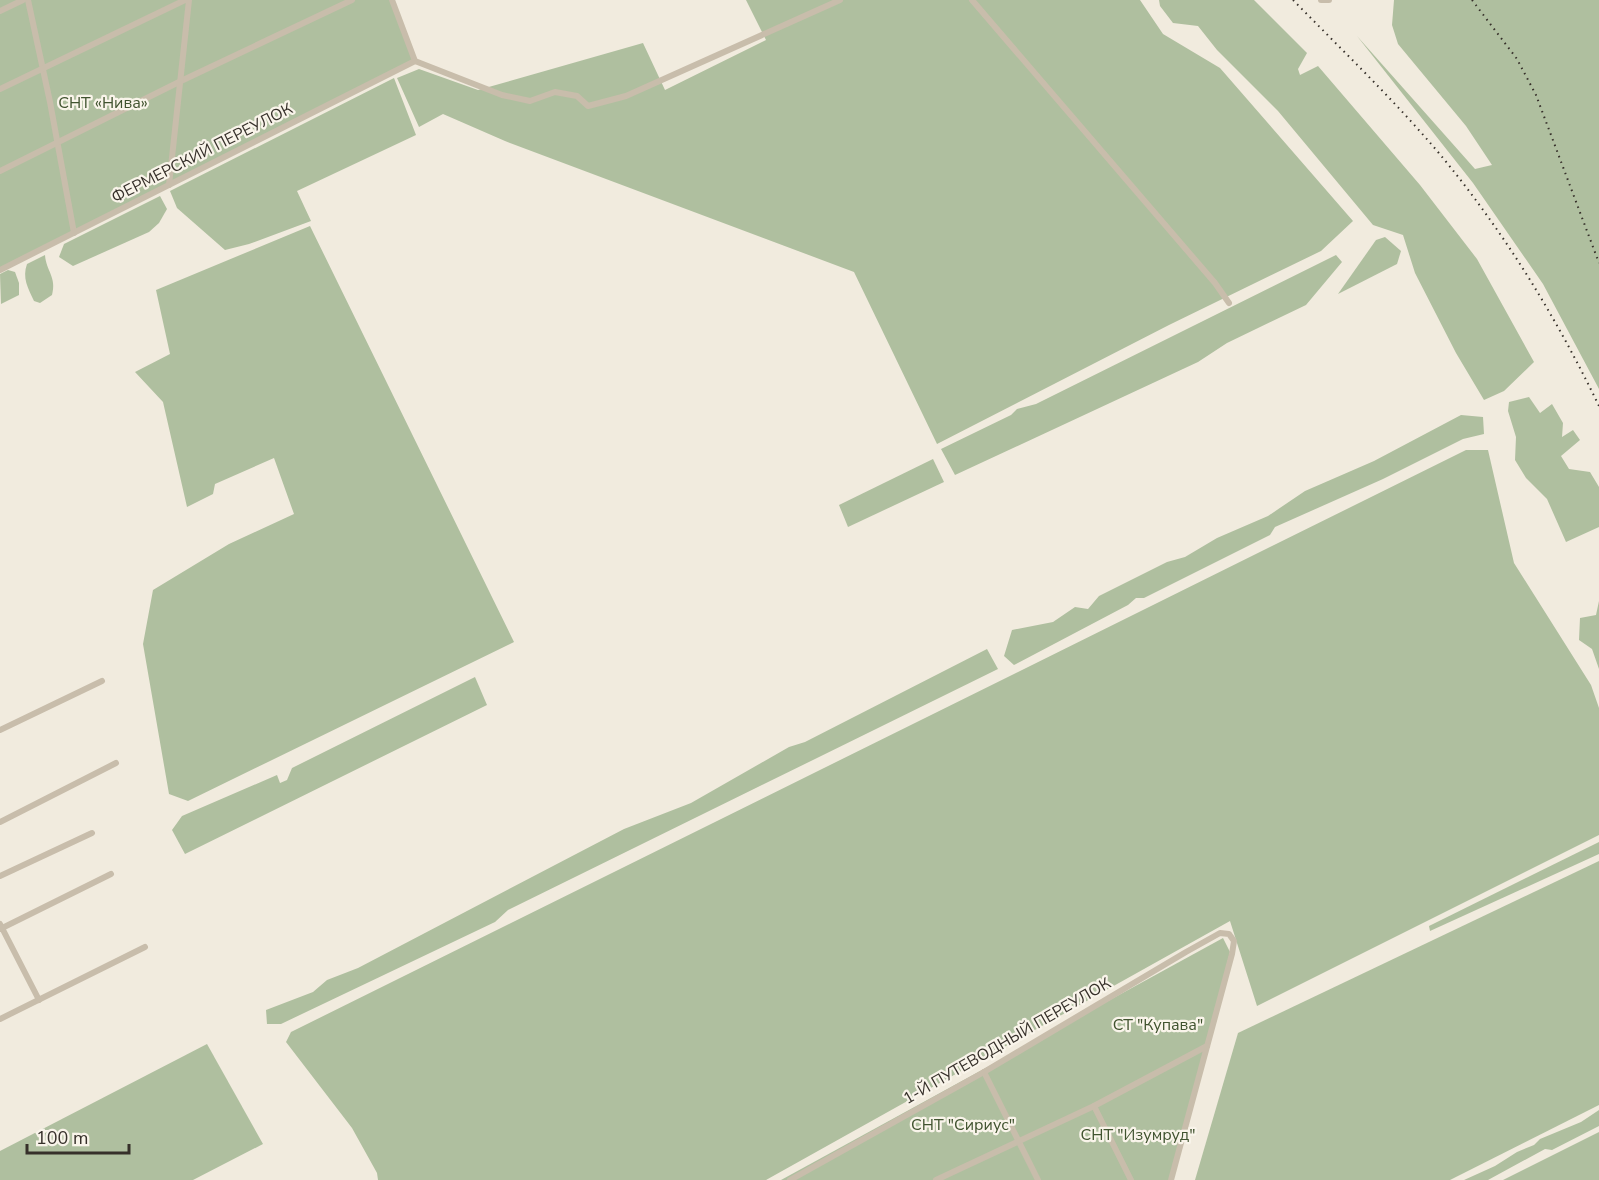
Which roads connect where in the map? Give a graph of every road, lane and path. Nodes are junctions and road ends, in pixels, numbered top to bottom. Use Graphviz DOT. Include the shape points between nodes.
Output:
graph roads {
  1 [pos="22,0"];
  2 [pos="28,0"];
  3 [pos="188,0"];
  4 [pos="352,0"];
  5 [pos="392,0"];
  6 [pos="840,0"];
  7 [pos="972,0"];
  8 [pos="1321,0"];
  9 [pos="1329,0"];
  10 [pos="0,11"];
  11 [pos="416,61"];
  12 [pos="42,67"];
  13 [pos="181,81"];
  14 [pos="0,88"];
  15 [pos="57,141"];
  16 [pos="0,171"];
  17 [pos="169,185"];
  18 [pos="74,233"];
  19 [pos="0,270"];
  20 [pos="1229,303"];
  21 [pos="102,681"];
  22 [pos="0,730"];
  23 [pos="116,763"];
  24 [pos="0,822"];
  25 [pos="92,833"];
  26 [pos="111,874"];
  27 [pos="0,876"];
  28 [pos="1,927"];
  29 [pos="145,947"];
  30 [pos="39,1000"];
  31 [pos="0,1019"];
  32 [pos="1207,1046"];
  33 [pos="984,1072"];
  34 [pos="1094,1106"];
  35 [pos="1018,1142"];
  36 [pos="952,1172"];
  37 [pos="790,1180"];
  38 [pos="936,1180"];
  39 [pos="956,1180"];
  40 [pos="1038,1180"];
  41 [pos="1131,1180"];
  42 [pos="1171,1180"];
  1 -- 10 [label="street"];
  2 -- 12 [label="street"];
  3 -- 12 [label="street"];
  3 -- 13 [label="street"];
  4 -- 13 [label="street"];
  5 -- 11 [label="street"];
  6 -- 11 [label="street" via="626,96 588,106 578,96 555,92 530,101 502,95"];
  7 -- 20 [label="street"];
  8 -- 9 [label="street"];
  11 -- 17 [label="street, ФЕРМЕРСКИЙ ПЕРЕУЛОК"];
  12 -- 14 [label="street"];
  12 -- 15 [label="street"];
  13 -- 15 [label="street"];
  13 -- 17 [label="street"];
  15 -- 16 [label="street"];
  15 -- 18 [label="street"];
  17 -- 18 [label="street, ФЕРМЕРСКИЙ ПЕРЕУЛОК"];
  18 -- 19 [label="street, ФЕРМЕРСКИЙ ПЕРЕУЛОК"];
  21 -- 22 [label="street"];
  23 -- 24 [label="street"];
  25 -- 27 [label="street"];
  26 -- 28 [label="street"];
  28 -- 30 [label="street"];
  29 -- 30 [label="street"];
  30 -- 31 [label="street"];
  32 -- 33 [label="street, 1-Й ПУТЕВОДНЫЙ ПЕРЕУЛОК" via="1234,941 1229,934 1220,933"];
  32 -- 34 [label="street"];
  32 -- 42 [label="street"];
  33 -- 35 [label="street"];
  33 -- 37 [label="street, 1-Й ПУТЕВОДНЫЙ ПЕРЕУЛОК"];
  34 -- 35 [label="street"];
  34 -- 41 [label="street"];
  35 -- 36 [label="street"];
  35 -- 40 [label="street"];
  36 -- 38 [label="street"];
  36 -- 39 [label="street"];
}
